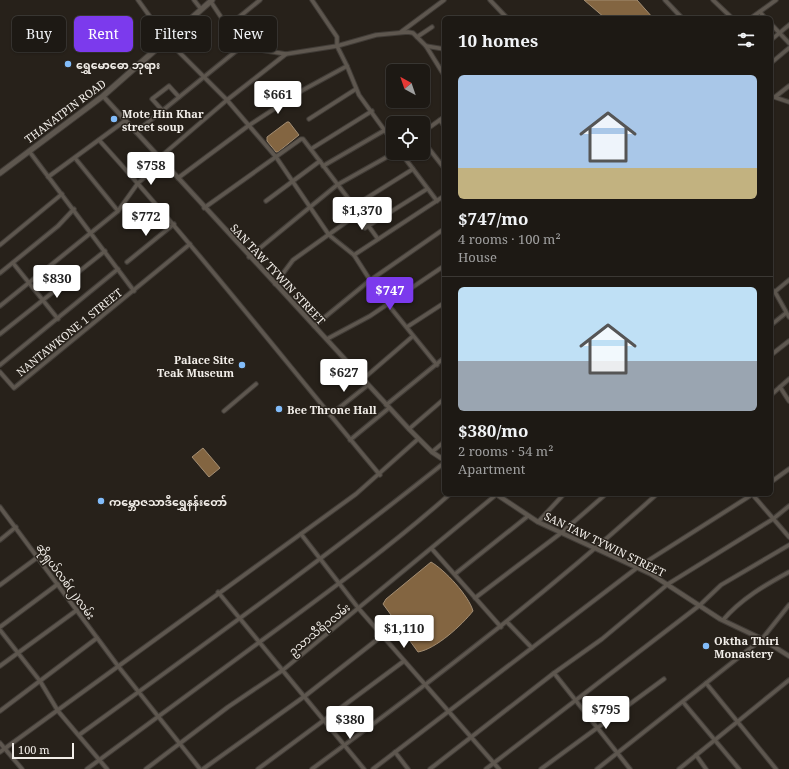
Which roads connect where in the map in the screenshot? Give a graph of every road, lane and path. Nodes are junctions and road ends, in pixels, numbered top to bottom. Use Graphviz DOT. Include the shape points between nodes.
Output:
graph roads {
  1 [pos="138,0"];
  2 [pos="194,0"];
  3 [pos="260,0"];
  4 [pos="312,0"];
  5 [pos="444,0"];
  6 [pos="490,0"];
  7 [pos="665,0"];
  8 [pos="713,0"];
  9 [pos="776,0"];
  10 [pos="211,1"];
  11 [pos="201,8"];
  12 [pos="760,12"];
  13 [pos="149,16"];
  14 [pos="192,16"];
  15 [pos="221,16"];
  16 [pos="240,16"];
  17 [pos="505,16"];
  18 [pos="680,16"];
  19 [pos="730,16"];
  20 [pos="754,16"];
  21 [pos="763,16"];
  22 [pos="789,25"];
  23 [pos="773,26"];
  24 [pos="432,27"];
  25 [pos="400,32"];
  26 [pos="779,33"];
  27 [pos="417,37"];
  28 [pos="773,38"];
  29 [pos="789,43"];
  30 [pos="337,46"];
  31 [pos="426,46"];
  32 [pos="789,48"];
  33 [pos="442,49"];
  34 [pos="152,52"];
  35 [pos="179,52"];
  36 [pos="235,52"];
  37 [pos="273,52"];
  38 [pos="286,54"];
  39 [pos="773,61"];
  40 [pos="347,66"];
  41 [pos="442,71"];
  42 [pos="204,76"];
  43 [pos="789,86"];
  44 [pos="356,89"];
  45 [pos="103,96"];
  46 [pos="179,97"];
  47 [pos="773,97"];
  48 [pos="776,98"];
  49 [pos="227,100"];
  50 [pos="789,102"];
  51 [pos="162,110"];
  52 [pos="372,111"];
  53 [pos="309,119"];
  54 [pos="126,120"];
  55 [pos="440,120"];
  56 [pos="442,123"];
  57 [pos="248,126"];
  58 [pos="430,127"];
  59 [pos="385,130"];
  60 [pos="136,132"];
  61 [pos="99,140"];
  62 [pos="311,150"];
  63 [pos="430,150"];
  64 [pos="29,151"];
  65 [pos="276,157"];
  66 [pos="386,157"];
  67 [pos="75,158"];
  68 [pos="161,160"];
  69 [pos="406,160"];
  70 [pos="320,161"];
  71 [pos="442,165"];
  72 [pos="323,166"];
  73 [pos="413,169"];
  74 [pos="0,173"];
  75 [pos="48,177"];
  76 [pos="178,178"];
  77 [pos="292,182"];
  78 [pos="138,183"];
  79 [pos="337,185"];
  80 [pos="427,189"];
  81 [pos="62,194"];
  82 [pos="442,197"];
  83 [pos="437,201"];
  84 [pos="266,202"];
  85 [pos="354,206"];
  86 [pos="312,207"];
  87 [pos="204,208"];
  88 [pos="74,209"];
  89 [pos="118,211"];
  90 [pos="359,213"];
  91 [pos="174,224"];
  92 [pos="366,227"];
  93 [pos="442,230"];
  94 [pos="92,233"];
  95 [pos="330,235"];
  96 [pos="378,240"];
  97 [pos="190,244"];
  98 [pos="0,246"];
  99 [pos="105,252"];
  100 [pos="354,255"];
  101 [pos="249,257"];
  102 [pos="126,262"];
  103 [pos="13,263"];
  104 [pos="442,267"];
  105 [pos="118,269"];
  106 [pos="0,273"];
  107 [pos="369,280"];
  108 [pos="789,280"];
  109 [pos="29,283"];
  110 [pos="275,284"];
  111 [pos="134,291"];
  112 [pos="775,292"];
  113 [pos="43,300"];
  114 [pos="442,303"];
  115 [pos="386,304"];
  116 [pos="0,306"];
  117 [pos="788,315"];
  118 [pos="58,319"];
  119 [pos="773,324"];
  120 [pos="314,326"];
  121 [pos="407,327"];
  122 [pos="0,334"];
  123 [pos="414,336"];
  124 [pos="327,339"];
  125 [pos="789,341"];
  126 [pos="773,353"];
  127 [pos="442,360"];
  128 [pos="0,365"];
  129 [pos="437,365"];
  130 [pos="0,372"];
  131 [pos="363,379"];
  132 [pos="789,379"];
  133 [pos="256,384"];
  134 [pos="368,385"];
  135 [pos="780,387"];
  136 [pos="773,393"];
  137 [pos="442,401"];
  138 [pos="789,401"];
  139 [pos="388,407"];
  140 [pos="224,411"];
  141 [pos="330,415"];
  142 [pos="408,429"];
  143 [pos="418,439"];
  144 [pos="350,440"];
  145 [pos="442,444"];
  146 [pos="432,452"];
  147 [pos="442,460"];
  148 [pos="442,463"];
  149 [pos="789,469"];
  150 [pos="380,475"];
  151 [pos="773,481"];
  152 [pos="448,496"];
  153 [pos="495,496"];
  154 [pos="500,496"];
  155 [pos="562,496"];
  156 [pos="604,496"];
  157 [pos="655,496"];
  158 [pos="749,496"];
  159 [pos="754,496"];
  160 [pos="789,506"];
  161 [pos="0,507"];
  162 [pos="528,516"];
  163 [pos="773,520"];
  164 [pos="538,522"];
  165 [pos="16,527"];
  166 [pos="561,533"];
  167 [pos="302,534"];
  168 [pos="789,537"];
  169 [pos="0,540"];
  170 [pos="789,544"];
  171 [pos="597,548"];
  172 [pos="432,549"];
  173 [pos="38,557"];
  174 [pos="320,559"];
  175 [pos="638,567"];
  176 [pos="789,572"];
  177 [pos="455,574"];
  178 [pos="340,583"];
  179 [pos="0,584"];
  180 [pos="58,584"];
  181 [pos="668,584"];
  182 [pos="218,592"];
  183 [pos="475,598"];
  184 [pos="700,605"];
  185 [pos="789,605"];
  186 [pos="359,609"];
  187 [pos="77,610"];
  188 [pos="240,619"];
  189 [pos="723,620"];
  190 [pos="507,622"];
  191 [pos="0,626"];
  192 [pos="501,627"];
  193 [pos="0,630"];
  194 [pos="383,635"];
  195 [pos="97,638"];
  196 [pos="762,639"];
  197 [pos="260,642"];
  198 [pos="532,648"];
  199 [pos="18,653"];
  200 [pos="789,656"];
  201 [pos="404,661"];
  202 [pos="0,666"];
  203 [pos="118,666"];
  204 [pos="283,670"];
  205 [pos="554,673"];
  206 [pos="664,679"];
  207 [pos="789,680"];
  208 [pos="40,681"];
  209 [pos="706,684"];
  210 [pos="427,685"];
  211 [pos="138,691"];
  212 [pos="305,696"];
  213 [pos="576,700"];
  214 [pos="683,702"];
  215 [pos="0,711"];
  216 [pos="58,711"];
  217 [pos="449,711"];
  218 [pos="160,717"];
  219 [pos="325,720"];
  220 [pos="737,722"];
  221 [pos="596,728"];
  222 [pos="78,735"];
  223 [pos="470,737"];
  224 [pos="715,740"];
  225 [pos="0,743"];
  226 [pos="180,745"];
  227 [pos="345,745"];
  228 [pos="4,749"];
  229 [pos="0,752"];
  230 [pos="395,752"];
  231 [pos="617,753"];
  232 [pos="696,755"];
  233 [pos="100,760"];
  234 [pos="494,763"];
  235 [pos="22,769"];
  236 [pos="87,769"];
  237 [pos="107,769"];
  238 [pos="146,769"];
  239 [pos="200,769"];
  240 [pos="204,769"];
  241 [pos="258,769"];
  242 [pos="312,769"];
  243 [pos="364,769"];
  244 [pos="373,769"];
  245 [pos="408,769"];
  246 [pos="430,769"];
  247 [pos="486,769"];
  248 [pos="499,769"];
  249 [pos="541,769"];
  250 [pos="597,769"];
  251 [pos="630,769"];
  252 [pos="679,769"];
  253 [pos="706,769"];
  254 [pos="739,769"];
  255 [pos="776,769"];
  1 -- 13 [label="street"];
  2 -- 11 [label="street"];
  3 -- 16 [label="street"];
  4 -- 30 [label="street" via="337,37"];
  5 -- 25 [label="street"];
  6 -- 17 [label="street"];
  7 -- 18 [label="street"];
  8 -- 19 [label="street"];
  9 -- 12 [label="street"];
  10 -- 11 [label="main road, THANATPIN ROAD"];
  10 -- 15 [label="street"];
  11 -- 14 [label="main road, THANATPIN ROAD"];
  12 -- 20 [label="street"];
  12 -- 21 [label="street"];
  22 -- 26 [label="street"];
  23 -- 26 [label="street"];
  24 -- 27 [label="street"];
  25 -- 27 [label="street" via="411,32"];
  25 -- 30 [label="street" via="376,35"];
  26 -- 28 [label="street"];
  26 -- 29 [label="street"];
  27 -- 31 [label="street"];
  30 -- 38 [label="street"];
  30 -- 40 [label="street"];
  31 -- 33 [label="street"];
  31 -- 41 [label="street"];
  32 -- 39 [label="street"];
  34 -- 45 [label="main road, THANATPIN ROAD"];
  35 -- 42 [label="street"];
  36 -- 42 [label="street"];
  37 -- 38 [label="street"];
  38 -- 49 [label="street"];
  40 -- 44 [label="street"];
  40 -- 57 [label="street"];
  42 -- 46 [label="street"];
  42 -- 49 [label="street"];
  43 -- 48 [label="street"];
  44 -- 52 [label="street"];
  44 -- 53 [label="street"];
  45 -- 54 [label="street, SAN TAW TYWIN STREET"];
  45 -- 64 [label="main road, THANATPIN ROAD"];
  46 -- 51 [label="street"];
  46 -- 51 [label="street" via="169,86 152,99"];
  47 -- 48 [label="street"];
  48 -- 50 [label="street"];
  49 -- 57 [label="street"];
  49 -- 68 [label="street"];
  51 -- 60 [label="street"];
  52 -- 59 [label="street"];
  52 -- 62 [label="street"];
  54 -- 60 [label="street, SAN TAW TYWIN STREET"];
  54 -- 61 [label="street"];
  55 -- 56 [label="street"];
  55 -- 58 [label="street"];
  57 -- 65 [label="street"];
  57 -- 76 [label="street"];
  59 -- 72 [label="street"];
  60 -- 68 [label="street, SAN TAW TYWIN STREET"];
  61 -- 67 [label="street"];
  61 -- 78 [label="street"];
  62 -- 65 [label="street" via="301,139"];
  62 -- 70 [label="street"];
  63 -- 71 [label="street"];
  64 -- 74 [label="main road, THANATPIN ROAD"];
  64 -- 75 [label="street"];
  65 -- 77 [label="street"];
  65 -- 87 [label="street"];
  66 -- 79 [label="street"];
  67 -- 75 [label="street"];
  67 -- 89 [label="street"];
  68 -- 76 [label="street, SAN TAW TYWIN STREET"];
  68 -- 78 [label="street"];
  69 -- 73 [label="street"];
  70 -- 72 [label="street"];
  70 -- 77 [label="street"];
  72 -- 79 [label="street"];
  73 -- 80 [label="street"];
  73 -- 85 [label="street"];
  75 -- 81 [label="street"];
  76 -- 87 [label="street, SAN TAW TYWIN STREET"];
  77 -- 84 [label="street"];
  77 -- 86 [label="street"];
  78 -- 89 [label="street"];
  78 -- 91 [label="street"];
  79 -- 85 [label="street"];
  79 -- 86 [label="street"];
  80 -- 83 [label="street"];
  80 -- 92 [label="street"];
  81 -- 88 [label="street"];
  81 -- 98 [label="street"];
  82 -- 83 [label="street"];
  83 -- 96 [label="street"];
  85 -- 90 [label="street"];
  86 -- 95 [label="street"];
  86 -- 101 [label="street"];
  87 -- 101 [label="street, SAN TAW TYWIN STREET"];
  88 -- 94 [label="street"];
  88 -- 103 [label="street" via="58,226"];
  89 -- 94 [label="street"];
  90 -- 92 [label="street"];
  90 -- 95 [label="street"];
  91 -- 97 [label="street"];
  91 -- 102 [label="street"];
  92 -- 96 [label="street"];
  93 -- 107 [label="street"];
  94 -- 99 [label="street"];
  94 -- 109 [label="street"];
  95 -- 100 [label="street"];
  95 -- 110 [label="street" via="293,260"];
  96 -- 100 [label="street"];
  97 -- 111 [label="street, NANTAWKONE 1 STREET"];
  97 -- 141 [label="street"];
  99 -- 105 [label="street"];
  99 -- 113 [label="street"];
  100 -- 107 [label="street"];
  101 -- 110 [label="street, SAN TAW TYWIN STREET"];
  103 -- 106 [label="street"];
  103 -- 109 [label="street"];
  104 -- 115 [label="street"];
  105 -- 111 [label="street"];
  105 -- 118 [label="street"];
  107 -- 115 [label="street"];
  107 -- 120 [label="street"];
  108 -- 112 [label="street"];
  109 -- 113 [label="street"];
  109 -- 116 [label="street"];
  110 -- 120 [label="street, SAN TAW TYWIN STREET"];
  111 -- 130 [label="street, NANTAWKONE 1 STREET" via="14,388"];
  112 -- 117 [label="street"];
  113 -- 118 [label="street"];
  113 -- 122 [label="street"];
  114 -- 121 [label="street"];
  115 -- 121 [label="street"];
  115 -- 124 [label="street" via="370,316"];
  117 -- 119 [label="street"];
  118 -- 128 [label="street"];
  120 -- 124 [label="street, SAN TAW TYWIN STREET"];
  121 -- 123 [label="street"];
  123 -- 129 [label="street"];
  123 -- 131 [label="street"];
  124 -- 131 [label="street, SAN TAW TYWIN STREET"];
  125 -- 126 [label="street"];
  127 -- 129 [label="street"];
  129 -- 139 [label="street"];
  131 -- 134 [label="street, SAN TAW TYWIN STREET"];
  132 -- 135 [label="street"];
  133 -- 140 [label="street"];
  134 -- 139 [label="street, SAN TAW TYWIN STREET"];
  134 -- 141 [label="street"];
  135 -- 136 [label="street"];
  135 -- 138 [label="street"];
  137 -- 142 [label="street"];
  139 -- 142 [label="street, SAN TAW TYWIN STREET"];
  139 -- 144 [label="street"];
  141 -- 144 [label="street"];
  142 -- 143 [label="street, SAN TAW TYWIN STREET"];
  143 -- 146 [label="street, SAN TAW TYWIN STREET"];
  143 -- 150 [label="street"];
  144 -- 150 [label="street"];
  145 -- 146 [label="street"];
  146 -- 147 [label="street, SAN TAW TYWIN STREET"];
  148 -- 174 [label="street"];
  149 -- 151 [label="street"];
  150 -- 167 [label="street"];
  152 -- 178 [label="street"];
  153 -- 172 [label="street, ဥသာသီရိ၁လမ်း"];
  154 -- 162 [label="street, SAN TAW TYWIN STREET"];
  155 -- 164 [label="street"];
  156 -- 166 [label="street"];
  157 -- 171 [label="street"];
  158 -- 175 [label="street"];
  159 -- 163 [label="street"];
  160 -- 163 [label="street"];
  161 -- 165 [label="street, ဆိုရှယ်လစ်(၂)လမ်း"];
  162 -- 164 [label="street, SAN TAW TYWIN STREET"];
  162 -- 177 [label="street"];
  163 -- 168 [label="street"];
  163 -- 181 [label="street"];
  164 -- 166 [label="street, SAN TAW TYWIN STREET"];
  165 -- 169 [label="street"];
  165 -- 173 [label="street, ဆိုရှယ်လစ်(၂)လမ်း"];
  166 -- 171 [label="street, SAN TAW TYWIN STREET"];
  166 -- 183 [label="street"];
  167 -- 174 [label="street"];
  167 -- 182 [label="street"];
  170 -- 184 [label="street" via="721,585"];
  171 -- 175 [label="street, SAN TAW TYWIN STREET"];
  171 -- 190 [label="street"];
  172 -- 177 [label="street"];
  172 -- 186 [label="street, ဥသာသီရိ၁လမ်း"];
  173 -- 179 [label="street"];
  173 -- 180 [label="street, ဆိုရှယ်လစ်(၂)လမ်း"];
  174 -- 178 [label="street"];
  174 -- 188 [label="street"];
  175 -- 181 [label="street, SAN TAW TYWIN STREET"];
  175 -- 198 [label="street"];
  176 -- 189 [label="street" via="764,585"];
  177 -- 183 [label="street"];
  178 -- 186 [label="street"];
  178 -- 197 [label="street"];
  180 -- 187 [label="street, ဆိုရှယ်လစ်(၂)လမ်း"];
  180 -- 191 [label="street"];
  181 -- 184 [label="street, SAN TAW TYWIN STREET"];
  181 -- 205 [label="street" via="602,639"];
  182 -- 188 [label="street"];
  182 -- 203 [label="street"];
  183 -- 192 [label="street"];
  184 -- 189 [label="street, SAN TAW TYWIN STREET"];
  184 -- 213 [label="street"];
  185 -- 196 [label="street"];
  186 -- 194 [label="street"];
  186 -- 204 [label="street, ဥသာသီရိ၁လမ်း"];
  187 -- 195 [label="street, ဆိုရှယ်လစ်(၂)လမ်း"];
  187 -- 199 [label="street"];
  188 -- 197 [label="street"];
  188 -- 211 [label="street"];
  189 -- 196 [label="street, SAN TAW TYWIN STREET"];
  190 -- 192 [label="street"];
  190 -- 198 [label="street"];
  192 -- 210 [label="street"];
  193 -- 199 [label="street"];
  194 -- 201 [label="street"];
  194 -- 212 [label="street"];
  195 -- 203 [label="street, ဆိုရှယ်လစ်(၂)လမ်း"];
  195 -- 208 [label="street"];
  196 -- 200 [label="street, SAN TAW TYWIN STREET"];
  196 -- 209 [label="street"];
  197 -- 204 [label="street"];
  197 -- 218 [label="street"];
  198 -- 217 [label="street"];
  199 -- 202 [label="street"];
  199 -- 208 [label="street"];
  201 -- 210 [label="street"];
  201 -- 219 [label="street"];
  203 -- 211 [label="street, ဆိုရှယ်လစ်(၂)လမ်း"];
  203 -- 216 [label="street"];
  204 -- 212 [label="street"];
  204 -- 226 [label="street, ဥသာသီရိ၁လမ်း" via="228,707"];
  205 -- 213 [label="street"];
  205 -- 223 [label="street"];
  206 -- 221 [label="street"];
  207 -- 220 [label="street"];
  208 -- 215 [label="street"];
  208 -- 216 [label="street"];
  209 -- 214 [label="street"];
  209 -- 220 [label="street"];
  210 -- 217 [label="street"];
  210 -- 227 [label="street"];
  211 -- 218 [label="street, ဆိုရှယ်လစ်(၂)လမ်း"];
  211 -- 222 [label="street"];
  212 -- 219 [label="street"];
  212 -- 240 [label="street"];
  213 -- 221 [label="street"];
  213 -- 234 [label="street"];
  214 -- 224 [label="street"];
  214 -- 231 [label="street"];
  216 -- 222 [label="street"];
  216 -- 228 [label="street"];
  217 -- 223 [label="street"];
  217 -- 230 [label="street"];
  218 -- 226 [label="street, ဆိုရှယ်လစ်(၂)လမ်း"];
  218 -- 233 [label="street"];
  219 -- 227 [label="street"];
  219 -- 241 [label="street"];
  220 -- 224 [label="street"];
  220 -- 255 [label="street"];
  221 -- 231 [label="street"];
  221 -- 249 [label="street"];
  222 -- 233 [label="street"];
  223 -- 234 [label="street"];
  223 -- 246 [label="street"];
  224 -- 232 [label="street"];
  224 -- 254 [label="street"];
  225 -- 228 [label="street"];
  226 -- 238 [label="street, ဥသာသီရိ၁လမ်း"];
  226 -- 239 [label="street, ဆိုရှယ်လစ်(၂)လမ်း"];
  227 -- 242 [label="street"];
  227 -- 243 [label="street"];
  228 -- 229 [label="street"];
  228 -- 235 [label="street"];
  230 -- 244 [label="street"];
  230 -- 245 [label="street"];
  231 -- 250 [label="street"];
  231 -- 251 [label="street"];
  232 -- 252 [label="street"];
  232 -- 253 [label="street"];
  233 -- 236 [label="street"];
  233 -- 237 [label="street"];
  234 -- 247 [label="street"];
  234 -- 248 [label="street"];
}
